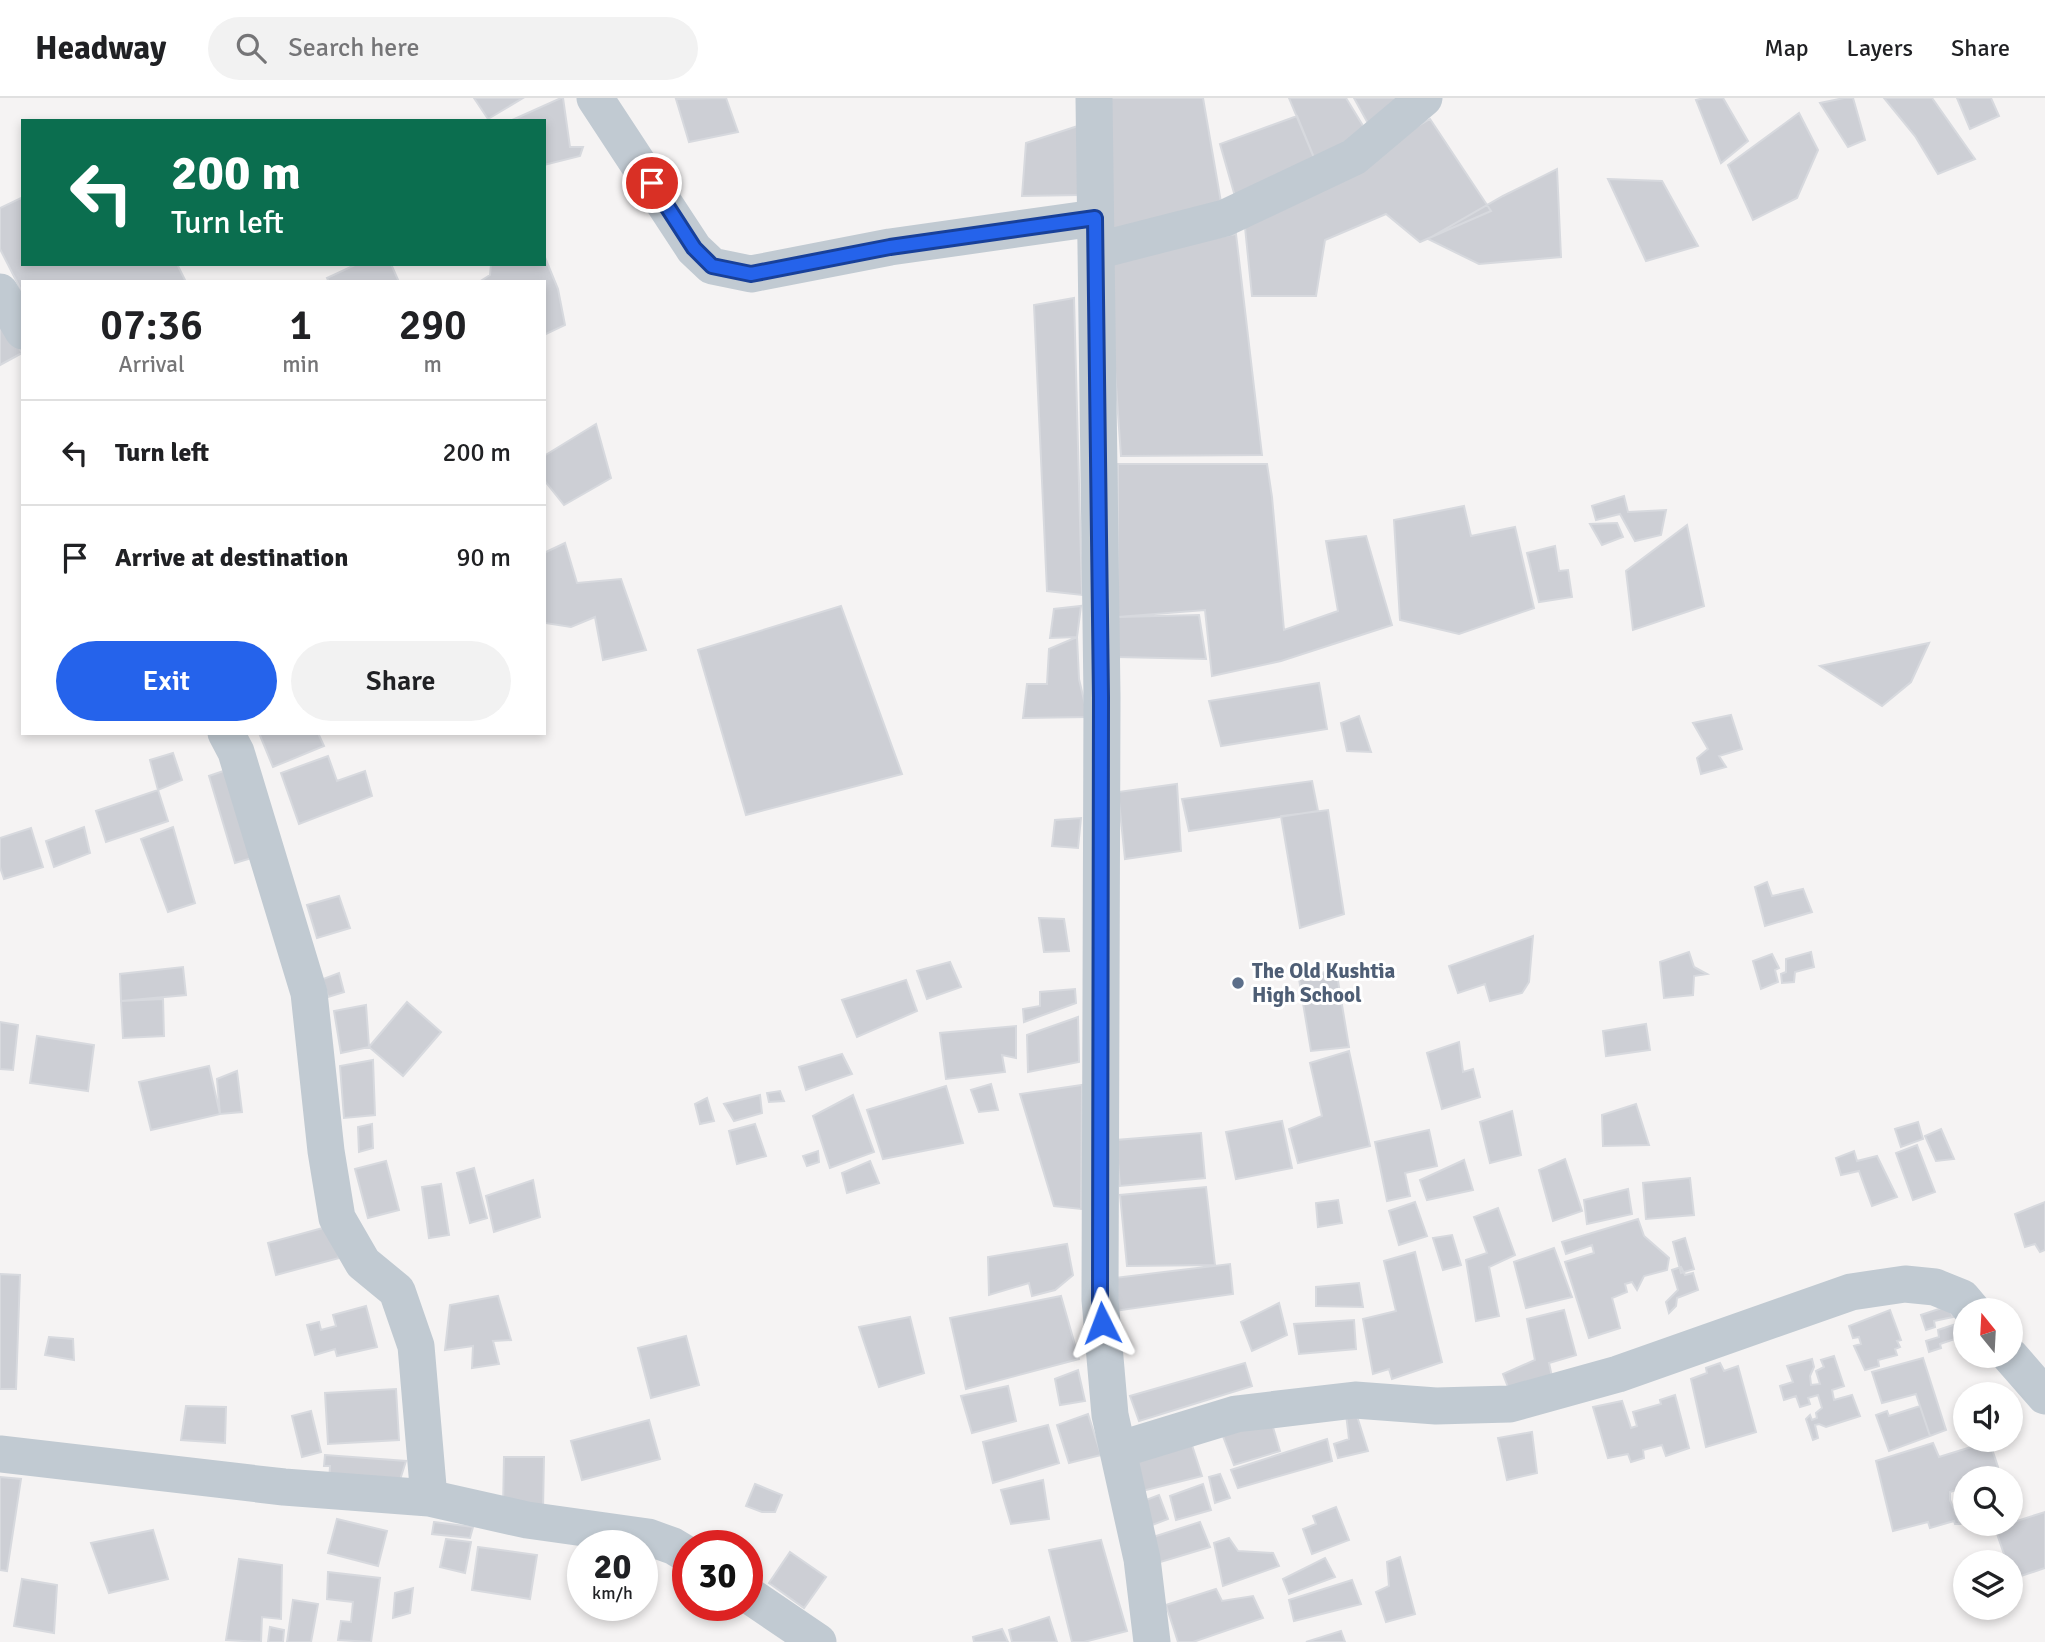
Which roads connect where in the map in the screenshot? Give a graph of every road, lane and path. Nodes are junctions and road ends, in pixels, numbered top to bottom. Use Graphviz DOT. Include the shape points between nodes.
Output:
graph roads {
  1 [pos="595,98"];
  2 [pos="1094,98"];
  3 [pos="1424,98"];
  4 [pos="1096,234"];
  5 [pos="0,292"];
  6 [pos="21,328"];
  7 [pos="227,735"];
  8 [pos="1962,1298"];
  9 [pos="2021,1368"];
  10 [pos="2045,1395"];
  11 [pos="1118,1450"];
  12 [pos="0,1454"];
  13 [pos="429,1498"];
  14 [pos="672,1546"];
  15 [pos="763,1605"];
  16 [pos="818,1642"];
  17 [pos="1152,1642"];
  1 -- 4 [label="street" via="694,248 712,266 751,274 890,247"];
  2 -- 4 [label="street"];
  3 -- 4 [label="street" via="1354,157 1225,218"];
  4 -- 11 [label="street" via="1100,1300 1110,1415"];
  5 -- 6 [label="street"];
  7 -- 13 [label="street" via="309,993 337,1218 363,1263 397,1292 416,1346"];
  8 -- 11 [label="street" via="1935,1287 1905,1284 1852,1292 1618,1374 1510,1404 1436,1406 1355,1400 1237,1414"];
  9 -- 10 [label="street"];
  11 -- 17 [label="street" via="1142,1559"];
  12 -- 13 [label="street"];
  13 -- 14 [label="street" via="527,1520 648,1537"];
  15 -- 16 [label="street"];
}
